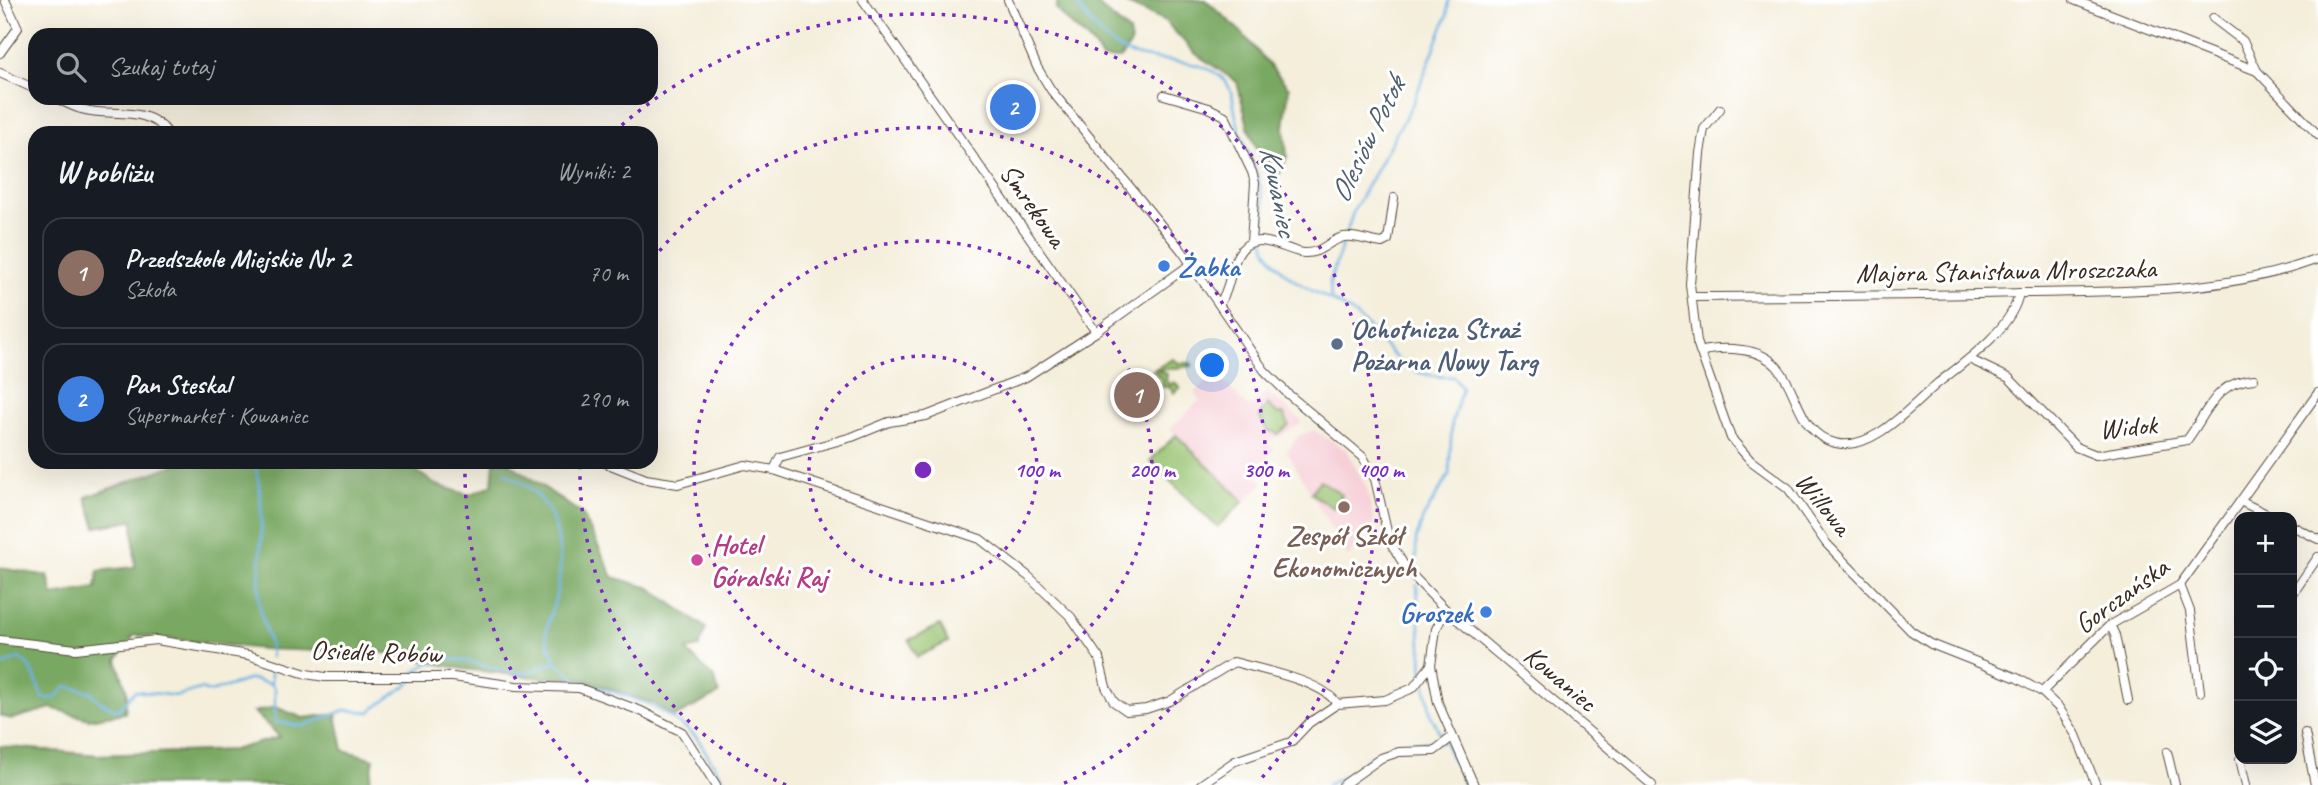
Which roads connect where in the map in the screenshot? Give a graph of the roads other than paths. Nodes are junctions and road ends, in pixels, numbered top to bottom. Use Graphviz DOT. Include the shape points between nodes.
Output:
graph roads {
  1 [pos="5,0"];
  2 [pos="863,0"];
  3 [pos="1008,0"];
  4 [pos="2074,0"];
  5 [pos="2213,18"];
  6 [pos="0,52"];
  7 [pos="2257,71"];
  8 [pos="0,73"];
  9 [pos="28,86"];
  10 [pos="1164,95"];
  11 [pos="72,105"];
  12 [pos="1720,109"];
  13 [pos="163,126"];
  14 [pos="2318,135"];
  15 [pos="1394,198"];
  16 [pos="1254,242"];
  17 [pos="2318,258"];
  18 [pos="1191,264"];
  19 [pos="2019,293"];
  20 [pos="1692,297"];
  21 [pos="1219,304"];
  22 [pos="1096,332"];
  23 [pos="1700,352"];
  24 [pos="1969,359"];
  25 [pos="2254,379"];
  26 [pos="2318,393"];
  27 [pos="621,469"];
  28 [pos="774,470"];
  29 [pos="2242,502"];
  30 [pos="2263,512"];
  31 [pos="2297,528"];
  32 [pos="2318,539"];
  33 [pos="2318,557"];
  34 [pos="2180,584"];
  35 [pos="2297,588"];
  36 [pos="1446,610"];
  37 [pos="2109,625"];
  38 [pos="0,640"];
  39 [pos="1429,668"];
  40 [pos="2042,692"];
  41 [pos="2200,692"];
  42 [pos="2128,700"];
  43 [pos="1337,704"];
  44 [pos="2305,733"];
  45 [pos="1452,737"];
  46 [pos="2167,752"];
  47 [pos="2241,764"];
  48 [pos="716,785"];
  49 [pos="1200,785"];
  50 [pos="1343,785"];
  51 [pos="1474,785"];
  52 [pos="1652,785"];
  53 [pos="2096,785"];
  54 [pos="2175,785"];
  55 [pos="2246,785"];
  56 [pos="2315,785"];
  1 -- 6 [label="street" via="18,28"];
  2 -- 22 [label="street, Smrekowa"];
  3 -- 18 [label="street, Kowaniec" via="1051,90"];
  4 -- 7 [label="street"];
  5 -- 7 [label="street" via="2243,41"];
  7 -- 14 [label="street"];
  8 -- 9 [label="street"];
  10 -- 16 [label="street" via="1225,116 1255,183"];
  11 -- 13 [label="street" via="145,115"];
  12 -- 20 [label="street, Willowa" via="1704,130 1700,153 1690,262"];
  15 -- 16 [label="street" via="1388,240 1382,243 1343,237 1307,253"];
  16 -- 21 [label="street" via="1242,249"];
  17 -- 19 [label="street, Majora Stanisława Mroszczaka" via="2264,277 2193,288"];
  18 -- 21 [label="street, Kowaniec"];
  18 -- 22 [label="street"];
  19 -- 20 [label="street, Majora Stanisława Mroszczaka"];
  19 -- 24 [label="street" via="2013,312"];
  20 -- 23 [label="street, Willowa"];
  21 -- 36 [label="street, Kowaniec" via="1279,385 1363,457 1375,479 1389,540 1407,570"];
  22 -- 28 [label="street" via="1026,377 926,416 889,422 780,457"];
  23 -- 24 [label="street" via="1721,348 1770,357 1812,428 1825,439 1842,444 1872,436 1912,410"];
  23 -- 40 [label="street, Willowa" via="1738,449 1788,488 1826,543 1910,631"];
  24 -- 25 [label="street, Widok" via="2009,378 2076,447 2096,455 2187,440 2223,387"];
  26 -- 29 [label="street, Gorczańska"];
  27 -- 28 [label="street" via="678,484 745,465"];
  28 -- 43 [label="street" via="980,539 1071,617 1099,658 1105,687 1114,702 1127,711 1170,701 1234,662 1319,690"];
  29 -- 30 [label="street"];
  29 -- 34 [label="street, Gorczańska"];
  31 -- 32 [label="street"];
  33 -- 35 [label="street"];
  34 -- 37 [label="street, Gorczańska"];
  34 -- 41 [label="street" via="2190,611"];
  36 -- 39 [label="street" via="1436,629"];
  36 -- 52 [label="street, Kowaniec"];
  37 -- 40 [label="street, Gorczańska"];
  37 -- 42 [label="street"];
  38 -- 48 [label="street, Osiedle Robów" via="76,649 156,640 248,655 325,677 453,677 579,688 682,732"];
  39 -- 43 [label="street" via="1418,684 1401,695"];
  39 -- 45 [label="street"];
  40 -- 53 [label="street, Willowa" via="2076,735"];
  43 -- 49 [label="street" via="1291,742 1235,761"];
  44 -- 56 [label="street"];
  45 -- 50 [label="street" via="1434,751 1390,755"];
  45 -- 51 [label="street"];
  46 -- 54 [label="street"];
  47 -- 55 [label="street"];
}
